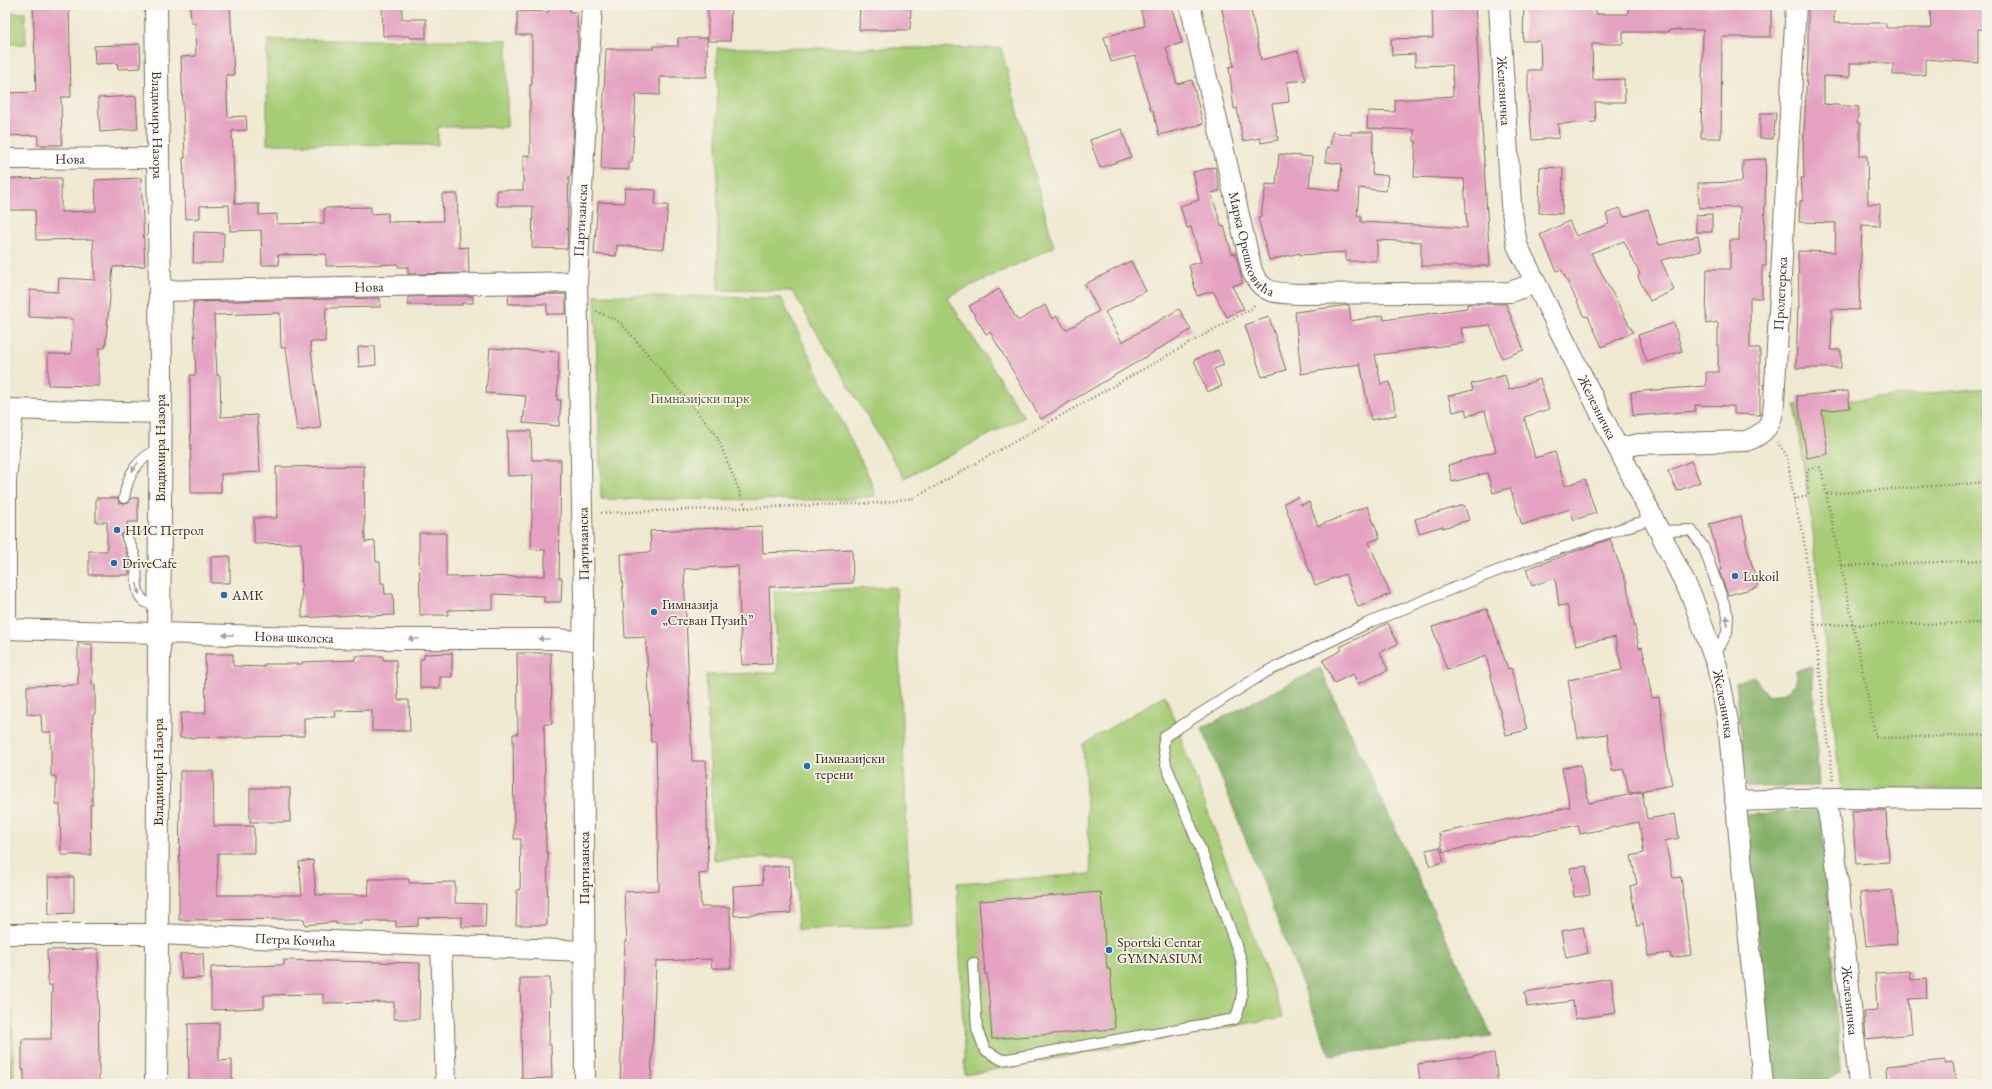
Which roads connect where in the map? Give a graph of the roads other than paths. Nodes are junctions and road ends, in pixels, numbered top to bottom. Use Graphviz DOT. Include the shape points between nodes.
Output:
graph roads {
  1 [pos="156,5"];
  2 [pos="592,5"];
  3 [pos="1190,5"];
  4 [pos="1499,5"];
  5 [pos="1796,5"];
  6 [pos="5,158"];
  7 [pos="159,158"];
  8 [pos="577,282"];
  9 [pos="1535,283"];
  10 [pos="160,291"];
  11 [pos="9,409"];
  12 [pos="160,413"];
  13 [pos="160,448"];
  14 [pos="1618,448"];
  15 [pos="124,498"];
  16 [pos="1657,525"];
  17 [pos="127,538"];
  18 [pos="159,605"];
  19 [pos="6,629"];
  20 [pos="159,633"];
  21 [pos="583,642"];
  22 [pos="1714,657"];
  23 [pos="1831,799"];
  24 [pos="1987,799"];
  25 [pos="1736,801"];
  26 [pos="5,934"];
  27 [pos="157,934"];
  28 [pos="441,946"];
  29 [pos="584,951"];
  30 [pos="973,962"];
  31 [pos="156,1084"];
  32 [pos="446,1084"];
  33 [pos="585,1084"];
  34 [pos="1763,1084"];
  35 [pos="1859,1084"];
  1 -- 7 [label="street, Владимира Назора"];
  2 -- 8 [label="street, Партизанска"];
  3 -- 9 [label="street, Марка Орешковића" via="1252,271 1260,285 1275,293 1300,294 1510,292"];
  4 -- 9 [label="street, Железничка" via="1512,216 1517,245"];
  5 -- 14 [label="street, Пролетерска" via="1774,415 1769,426 1756,438 1639,444"];
  6 -- 7 [label="street, Нова"];
  7 -- 10 [label="street, Владимира Назора"];
  8 -- 10 [label="street, Нова"];
  8 -- 21 [label="street, Партизанска"];
  9 -- 14 [label="street, Железничка"];
  10 -- 12 [label="street, Владимира Назора"];
  11 -- 12 [label="street"];
  11 -- 19 [label="street" via="6,480"];
  12 -- 13 [label="street, Владимира Назора"];
  13 -- 15 [label="lane, one-way" via="134,467 126,484"];
  13 -- 18 [label="street, Владимира Назора"];
  14 -- 16 [label="street, Железничка"];
  16 -- 22 [label="street, Железничка" via="1692,597"];
  22 -- 16 [label="lane, one-way" via="1727,633 1728,615 1704,548 1690,530"];
  16 -- 30 [label="lane" via="1527,560 1366,624 1266,672 1165,736 1164,761 1206,863 1241,959 1242,997 1235,1019 1002,1060 986,1050 977,1029"];
  17 -- 18 [label="lane, one-way" via="134,554 138,593 144,601"];
  18 -- 20 [label="street, Владимира Назора"];
  19 -- 20 [label="street, Нова школска"];
  21 -- 20 [label="street, Нова школска, one-way"];
  20 -- 27 [label="street, Владимира Назора"];
  21 -- 29 [label="street, Партизанска"];
  22 -- 25 [label="street, Железничка" via="1728,722"];
  23 -- 24 [label="street"];
  23 -- 25 [label="street"];
  23 -- 35 [label="street, Железничка"];
  25 -- 34 [label="street, Железничка"];
  26 -- 27 [label="street, Петра Кочића"];
  27 -- 28 [label="street, Петра Кочића"];
  27 -- 31 [label="street, Владимира Назора"];
  28 -- 29 [label="street, Петра Кочића"];
  28 -- 32 [label="street"];
  29 -- 33 [label="street, Партизанска"];
}
